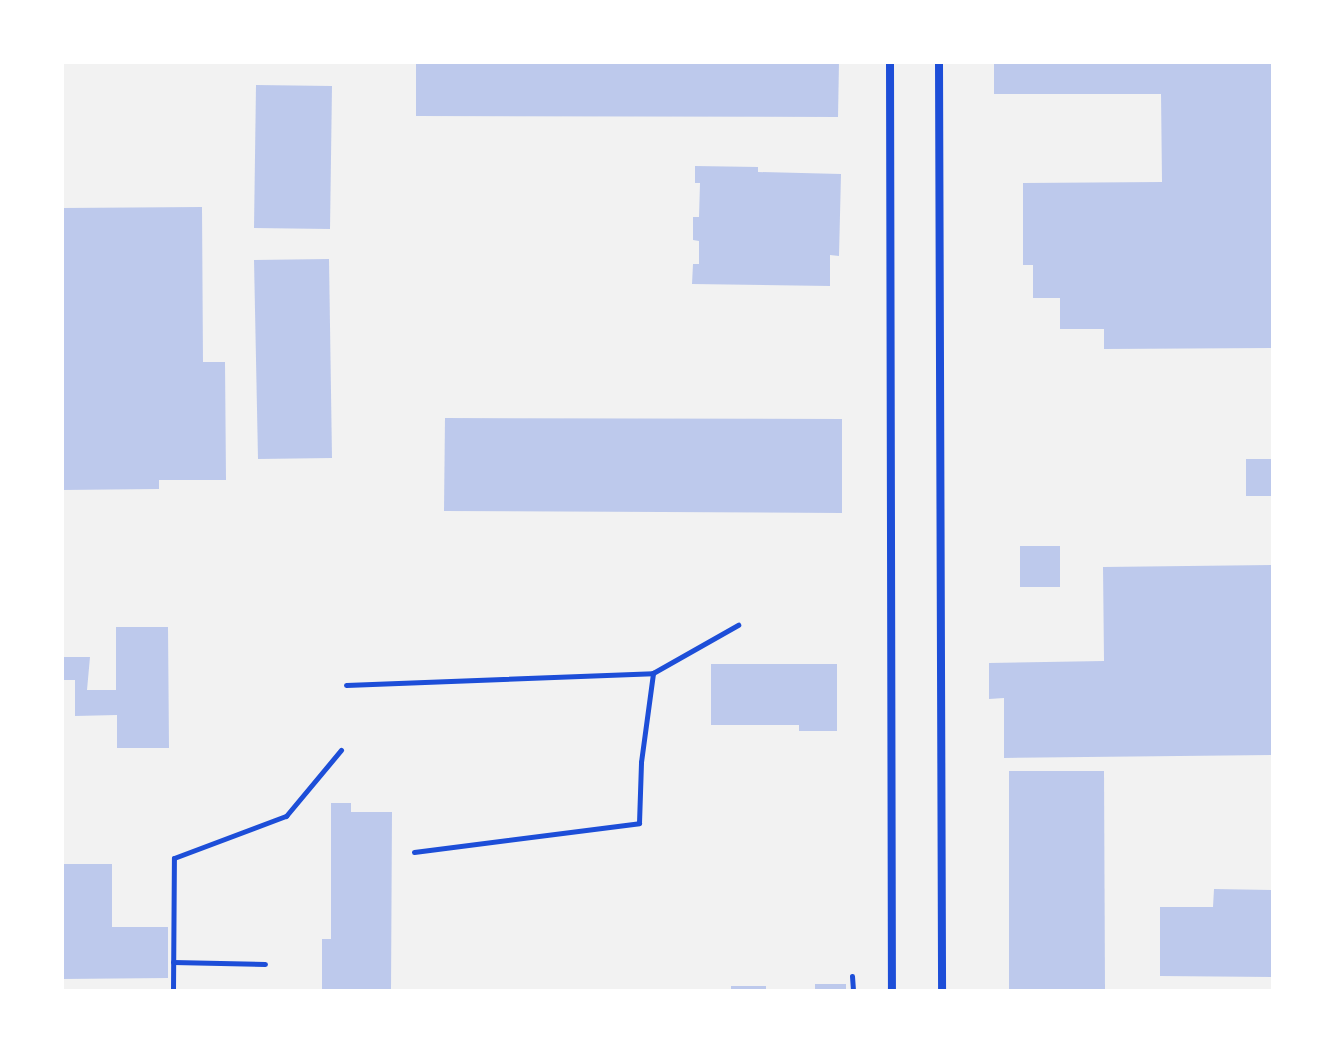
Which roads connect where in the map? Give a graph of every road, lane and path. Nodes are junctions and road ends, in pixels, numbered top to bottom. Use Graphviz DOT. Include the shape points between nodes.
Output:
graph roads {
  1 [pos="890,62"];
  2 [pos="939,62"];
  3 [pos="738,625"];
  4 [pos="653,673"];
  5 [pos="346,685"];
  6 [pos="341,750"];
  7 [pos="414,852"];
  8 [pos="173,962"];
  9 [pos="265,964"];
  10 [pos="852,976"];
  11 [pos="173,991"];
  12 [pos="853,991"];
  13 [pos="892,991"];
  14 [pos="942,991"];
  1 -- 13 [label="street"];
  2 -- 14 [label="street"];
  3 -- 4 [label="lane"];
  4 -- 5 [label="lane"];
  4 -- 7 [label="lane" via="639,823"];
  6 -- 8 [label="lane" via="286,816 174,858"];
  8 -- 9 [label="lane"];
  8 -- 11 [label="lane"];
  10 -- 12 [label="lane"];
}
